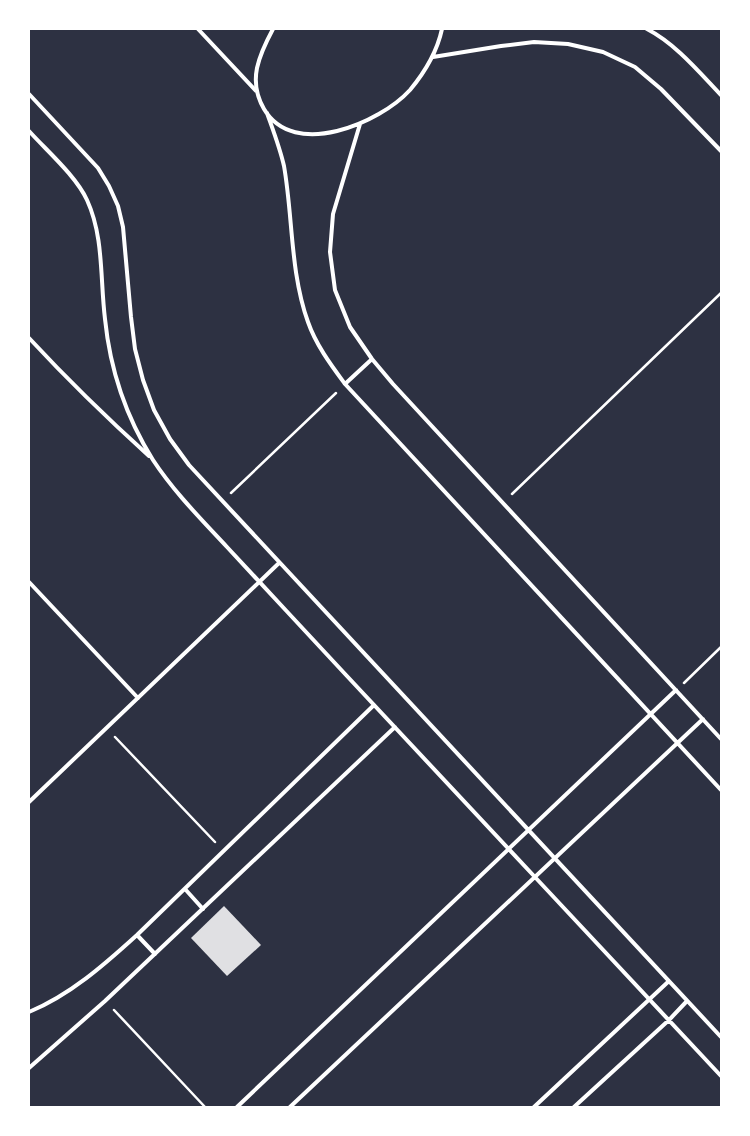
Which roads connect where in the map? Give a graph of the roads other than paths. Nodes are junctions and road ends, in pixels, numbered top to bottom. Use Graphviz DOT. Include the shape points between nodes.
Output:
graph roads {
  1 [pos="198,29"];
  2 [pos="273,29"];
  3 [pos="442,29"];
  4 [pos="647,29"];
  5 [pos="433,56"];
  6 [pos="257,92"];
  7 [pos="29,94"];
  8 [pos="721,95"];
  9 [pos="267,113"];
  10 [pos="360,124"];
  11 [pos="29,131"];
  12 [pos="721,151"];
  13 [pos="29,338"];
  14 [pos="372,359"];
  15 [pos="345,384"];
  16 [pos="152,459"];
  17 [pos="279,563"];
  18 [pos="29,582"];
  19 [pos="259,582"];
  20 [pos="676,690"];
  21 [pos="138,698"];
  22 [pos="374,704"];
  23 [pos="651,714"];
  24 [pos="703,720"];
  25 [pos="395,728"];
  26 [pos="721,739"];
  27 [pos="678,743"];
  28 [pos="721,790"];
  29 [pos="29,802"];
  30 [pos="528,830"];
  31 [pos="508,848"];
  32 [pos="555,859"];
  33 [pos="535,877"];
  34 [pos="185,889"];
  35 [pos="203,909"];
  36 [pos="137,935"];
  37 [pos="155,954"];
  38 [pos="669,981"];
  39 [pos="650,999"];
  40 [pos="687,1001"];
  41 [pos="29,1012"];
  42 [pos="669,1020"];
  43 [pos="721,1037"];
  44 [pos="29,1068"];
  45 [pos="721,1076"];
  46 [pos="237,1107"];
  47 [pos="290,1107"];
  48 [pos="534,1107"];
  49 [pos="574,1107"];
  1 -- 6 [label="street"];
  2 -- 6 [label="street" via="263,48 257,69"];
  3 -- 5 [label="street"];
  4 -- 8 [label="street" via="692,64"];
  5 -- 10 [label="street" via="409,90 394,104"];
  5 -- 12 [label="street" via="534,42 568,44 603,52 635,67 661,88"];
  6 -- 9 [label="street"];
  7 -- 17 [label="street" via="98,168 118,206 124,226 135,349 154,410 170,439 189,465"];
  9 -- 10 [label="street" via="285,129 297,133 341,130"];
  9 -- 15 [label="street" via="283,164 298,288 308,323 324,355"];
  10 -- 14 [label="street" via="333,214 330,252 335,290 350,327"];
  11 -- 16 [label="street" via="72,177 86,197 95,220 110,358 120,393 134,427"];
  13 -- 16 [label="street" via="113,424"];
  14 -- 15 [label="street"];
  14 -- 20 [label="street"];
  15 -- 23 [label="street"];
  16 -- 19 [label="street" via="174,489"];
  17 -- 19 [label="street"];
  17 -- 30 [label="street"];
  18 -- 21 [label="street"];
  19 -- 21 [label="street"];
  19 -- 22 [label="street"];
  20 -- 23 [label="street"];
  20 -- 24 [label="street"];
  21 -- 29 [label="street"];
  22 -- 25 [label="street"];
  22 -- 34 [label="street"];
  23 -- 27 [label="street"];
  23 -- 30 [label="street"];
  24 -- 26 [label="street"];
  24 -- 27 [label="street"];
  25 -- 31 [label="street"];
  25 -- 35 [label="street"];
  27 -- 28 [label="street"];
  27 -- 32 [label="street"];
  30 -- 31 [label="street"];
  30 -- 32 [label="street"];
  31 -- 33 [label="street"];
  31 -- 46 [label="street"];
  32 -- 33 [label="street"];
  32 -- 38 [label="street"];
  33 -- 39 [label="street"];
  33 -- 47 [label="street"];
  34 -- 35 [label="street"];
  34 -- 36 [label="street"];
  35 -- 37 [label="street"];
  36 -- 37 [label="street"];
  36 -- 41 [label="street" via="106,964 72,988"];
  37 -- 44 [label="street"];
  38 -- 39 [label="street"];
  38 -- 40 [label="street"];
  39 -- 42 [label="street"];
  39 -- 48 [label="street"];
  40 -- 42 [label="street"];
  40 -- 43 [label="street"];
  42 -- 45 [label="street"];
  42 -- 49 [label="street"];
}
